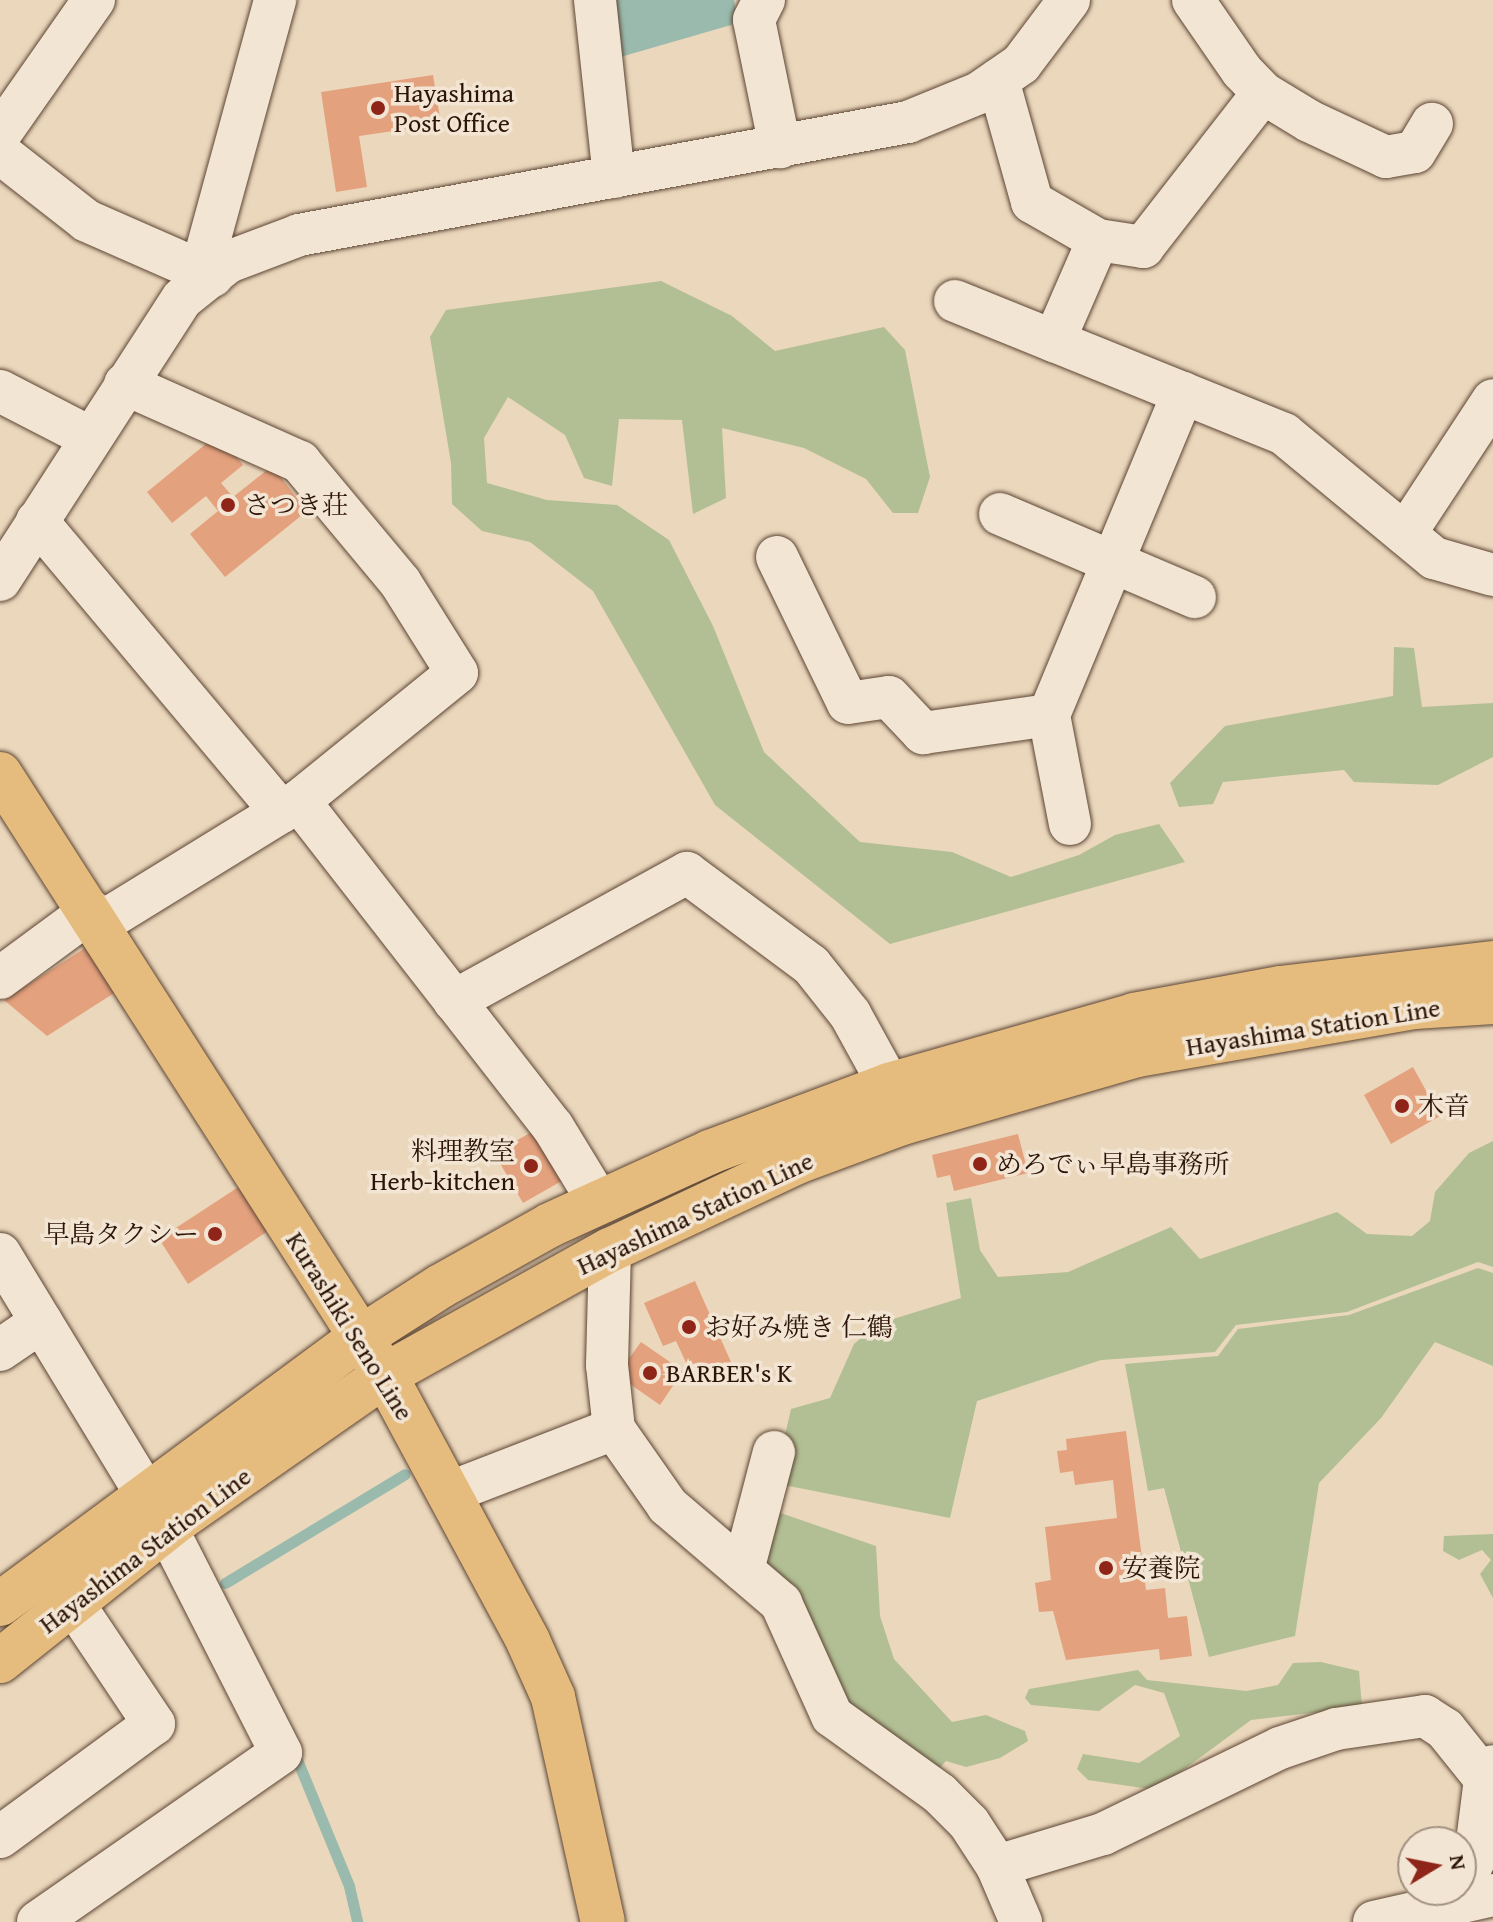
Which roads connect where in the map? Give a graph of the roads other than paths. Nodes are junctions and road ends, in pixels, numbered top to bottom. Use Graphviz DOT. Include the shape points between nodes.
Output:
graph roads {
  1 [pos="94,0"];
  2 [pos="275,0"];
  3 [pos="595,0"];
  4 [pos="764,0"];
  5 [pos="1069,0"];
  6 [pos="1193,0"];
  7 [pos="998,80"];
  8 [pos="1263,93"];
  9 [pos="1432,124"];
  10 [pos="0,134"];
  11 [pos="780,147"];
  12 [pos="0,153"];
  13 [pos="614,177"];
  14 [pos="1098,240"];
  15 [pos="206,273"];
  16 [pos="955,301"];
  17 [pos="1054,341"];
  18 [pos="125,384"];
  19 [pos="0,391"];
  20 [pos="1183,393"];
  21 [pos="1493,400"];
  22 [pos="89,437"];
  23 [pos="1000,514"];
  24 [pos="37,521"];
  25 [pos="1405,534"];
  26 [pos="777,557"];
  27 [pos="1113,562"];
  28 [pos="1493,575"];
  29 [pos="0,580"];
  30 [pos="1195,597"];
  31 [pos="1049,715"];
  32 [pos="0,774"];
  33 [pos="290,806"];
  34 [pos="1070,824"];
  35 [pos="95,917"];
  36 [pos="1493,963"];
  37 [pos="0,978"];
  38 [pos="454,1001"];
  39 [pos="1493,1002"];
  40 [pos="889,1085"];
  41 [pos="598,1201"];
  42 [pos="610,1250"];
  43 [pos="0,1254"];
  44 [pos="41,1322"];
  45 [pos="360,1338"];
  46 [pos="0,1350"];
  47 [pos="385,1375"];
  48 [pos="614,1429"];
  49 [pos="774,1452"];
  50 [pos="448,1493"];
  51 [pos="157,1512"];
  52 [pos="743,1570"];
  53 [pos="73,1603"];
  54 [pos="0,1604"];
  55 [pos="0,1661"];
  56 [pos="1489,1773"];
  57 [pos="0,1837"];
  58 [pos="1477,1846"];
  59 [pos="997,1866"];
  60 [pos="1457,1906"];
  61 [pos="38,1922"];
  62 [pos="603,1922"];
  63 [pos="1021,1922"];
  64 [pos="1374,1922"];
  1 -- 10 [label="street"];
  2 -- 15 [label="street"];
  3 -- 13 [label="street"];
  4 -- 11 [label="street" via="754,20"];
  5 -- 7 [label="street" via="1021,64"];
  6 -- 8 [label="street"];
  7 -- 11 [label="street" via="908,122"];
  7 -- 14 [label="street" via="1032,202"];
  8 -- 9 [label="street" via="1386,157 1415,152"];
  8 -- 14 [label="street" via="1143,247"];
  11 -- 13 [label="street"];
  12 -- 15 [label="street" via="87,221"];
  13 -- 15 [label="street" via="299,235"];
  14 -- 17 [label="street"];
  15 -- 18 [label="street" via="182,299"];
  16 -- 17 [label="street"];
  17 -- 20 [label="street"];
  18 -- 22 [label="street"];
  18 -- 33 [label="street" via="300,462 400,582 457,673"];
  19 -- 22 [label="street"];
  20 -- 25 [label="street" via="1284,434"];
  20 -- 27 [label="street"];
  21 -- 25 [label="street"];
  22 -- 24 [label="street"];
  23 -- 27 [label="street"];
  24 -- 29 [label="street"];
  24 -- 33 [label="street"];
  25 -- 28 [label="street" via="1434,558"];
  26 -- 31 [label="street" via="848,703 889,697 923,733"];
  27 -- 30 [label="street"];
  27 -- 31 [label="street"];
  31 -- 34 [label="street"];
  32 -- 35 [label="main road, Kurashiki Seno Line"];
  33 -- 35 [label="street"];
  33 -- 38 [label="street"];
  35 -- 37 [label="street"];
  35 -- 45 [label="main road, Kurashiki Seno Line"];
  36 -- 40 [label="main road, Hayashima Station Line" via="1294,986 1134,1015"];
  38 -- 40 [label="street" via="687,873 811,965 850,1014"];
  38 -- 41 [label="street" via="553,1127"];
  39 -- 42 [label="main road, Hayashima Station Line" via="1414,1007 1137,1055 902,1123 797,1162"];
  40 -- 41 [label="main road, Hayashima Station Line" via="710,1152"];
  41 -- 45 [label="main road, Hayashima Station Line" via="441,1286"];
  42 -- 47 [label="main road, Hayashima Station Line"];
  42 -- 48 [label="street" via="607,1365"];
  43 -- 44 [label="street"];
  44 -- 46 [label="street"];
  44 -- 51 [label="street"];
  45 -- 47 [label="main road, Kurashiki Seno Line"];
  45 -- 51 [label="main road, Hayashima Station Line"];
  47 -- 50 [label="main road, Kurashiki Seno Line"];
  47 -- 51 [label="main road, Hayashima Station Line"];
  48 -- 50 [label="street"];
  48 -- 52 [label="street" via="668,1506"];
  49 -- 52 [label="street"];
  50 -- 62 [label="main road, Kurashiki Seno Line" via="553,1697"];
  51 -- 53 [label="main road, Hayashima Station Line"];
  51 -- 54 [label="main road, Hayashima Station Line"];
  51 -- 61 [label="street" via="281,1753"];
  52 -- 59 [label="street" via="781,1603 832,1716 940,1794 969,1823"];
  53 -- 55 [label="main road, Hayashima Station Line"];
  53 -- 57 [label="street" via="154,1724"];
  56 -- 58 [label="street"];
  56 -- 59 [label="street" via="1425,1716 1336,1729 1280,1748 1103,1834"];
  59 -- 63 [label="street"];
  60 -- 64 [label="street"];
}
